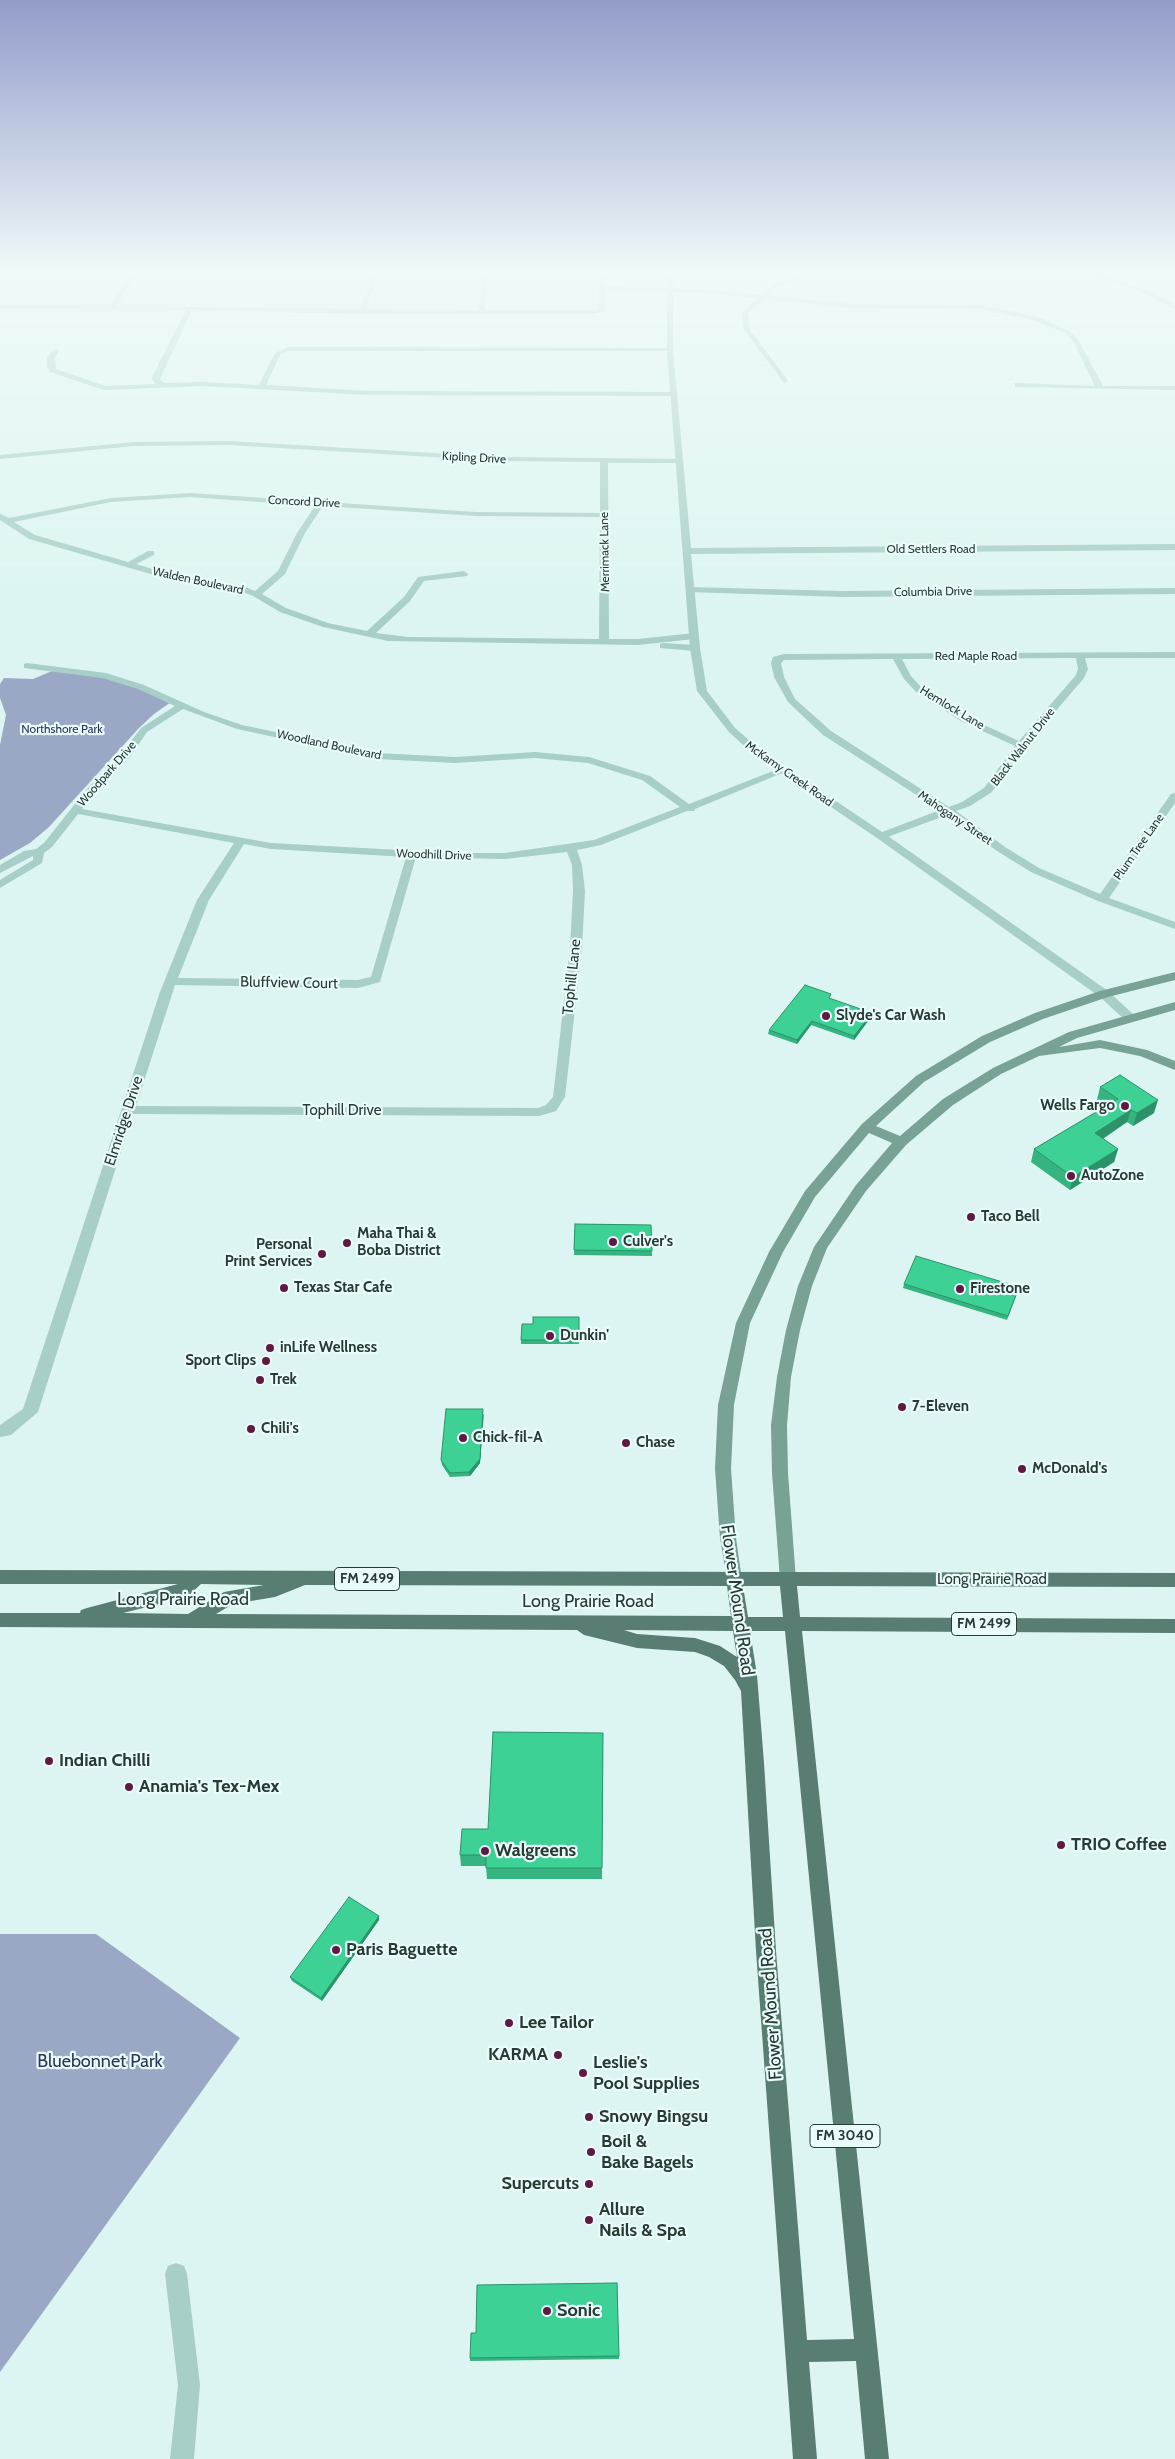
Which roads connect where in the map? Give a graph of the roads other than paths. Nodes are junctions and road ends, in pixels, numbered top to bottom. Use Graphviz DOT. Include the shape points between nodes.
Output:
graph roads {
  1 [pos="319,390"];
  2 [pos="674,390"];
  3 [pos="674,394"];
  4 [pos="0,457"];
  5 [pos="604,461"];
  6 [pos="680,461"];
  7 [pos="321,503"];
  8 [pos="604,515"];
  9 [pos="3,518"];
  10 [pos="1175,547"];
  11 [pos="687,550"];
  12 [pos="151,553"];
  13 [pos="128,564"];
  14 [pos="464,574"];
  15 [pos="690,590"];
  16 [pos="1175,591"];
  17 [pos="256,594"];
  18 [pos="369,634"];
  19 [pos="694,636"];
  20 [pos="604,642"];
  21 [pos="638,642"];
  22 [pos="695,648"];
  23 [pos="1080,655"];
  24 [pos="1175,655"];
  25 [pos="896,657"];
  26 [pos="776,659"];
  27 [pos="27,666"];
  28 [pos="183,705"];
  29 [pos="1021,745"];
  30 [pos="782,771"];
  31 [pos="1175,796"];
  32 [pos="690,808"];
  33 [pos="947,810"];
  34 [pos="76,811"];
  35 [pos="881,836"];
  36 [pos="242,840"];
  37 [pos="571,848"];
  38 [pos="39,852"];
  39 [pos="412,854"];
  40 [pos="0,870"];
  41 [pos="0,885"];
  42 [pos="1102,899"];
  43 [pos="1175,926"];
  44 [pos="1175,976"];
  45 [pos="171,981"];
  46 [pos="1104,994"];
  47 [pos="1175,1006"];
  48 [pos="1130,1017"];
  49 [pos="1027,1055"];
  50 [pos="1175,1066"];
  51 [pos="553,1105"];
  52 [pos="129,1110"];
  53 [pos="867,1127"];
  54 [pos="901,1142"];
  55 [pos="0,1431"];
  56 [pos="0,1577"];
  57 [pos="197,1578"];
  58 [pos="304,1578"];
  59 [pos="734,1580"];
  60 [pos="788,1580"];
  61 [pos="1175,1580"];
  62 [pos="0,1620"];
  63 [pos="64,1620"];
  64 [pos="190,1621"];
  65 [pos="564,1622"];
  66 [pos="740,1623"];
  67 [pos="793,1623"];
  68 [pos="1175,1626"];
  69 [pos="749,1692"];
  70 [pos="176,2274"];
  71 [pos="866,2350"];
  72 [pos="796,2351"];
  73 [pos="182,2459"];
  74 [pos="806,2459"];
  75 [pos="877,2459"];
  1 -- 3 [label="street" via="369,393"];
  2 -- 3 [label="street, McKamy Creek Road"];
  3 -- 6 [label="street, McKamy Creek Road"];
  4 -- 5 [label="street, Kipling Drive" via="134,444 218,443 502,460"];
  5 -- 6 [label="street, Kipling Drive"];
  5 -- 8 [label="street, Merrimack Lane"];
  6 -- 11 [label="street, McKamy Creek Road"];
  7 -- 8 [label="street, Concord Drive" via="476,514"];
  7 -- 9 [label="street, Concord Drive" via="190,495 141,497"];
  7 -- 17 [label="street" via="301,533 282,572"];
  8 -- 20 [label="street, Merrimack Lane"];
  9 -- 13 [label="street, Walden Boulevard" via="32,537"];
  10 -- 11 [label="street, Old Settlers Road"];
  11 -- 15 [label="street, McKamy Creek Road"];
  12 -- 13 [label="street"];
  13 -- 17 [label="street, Walden Boulevard" via="168,576 227,585"];
  14 -- 18 [label="street" via="421,579 407,599"];
  15 -- 16 [label="street, Columbia Drive" via="843,594"];
  15 -- 19 [label="street, McKamy Creek Road"];
  17 -- 18 [label="street, Walden Boulevard" via="283,610 326,625"];
  18 -- 20 [label="street, Walden Boulevard" via="408,640"];
  19 -- 21 [label="street, Walden Boulevard"];
  19 -- 22 [label="street, McKamy Creek Road"];
  20 -- 21 [label="street, Walden Boulevard"];
  21 -- 22 [label="street, Walden Boulevard"];
  22 -- 30 [label="street, McKamy Creek Road" via="702,691 744,742"];
  23 -- 24 [label="street, Red Maple Road"];
  23 -- 25 [label="street, Red Maple Road"];
  23 -- 29 [label="street, Black Walnut Drive" via="1081,676"];
  25 -- 26 [label="street, Red Maple Road"];
  25 -- 29 [label="street, Hemlock Lane" via="919,690 964,718"];
  26 -- 33 [label="street, Mahogany Street" via="779,677 791,700 806,716 870,762"];
  27 -- 28 [label="street, Woodland Boulevard" via="103,675"];
  28 -- 32 [label="street, Woodland Boulevard" via="240,727 377,756 455,760 534,755 589,760 646,778"];
  28 -- 34 [label="street, Woodpark Drive" via="144,730 126,756"];
  29 -- 33 [label="street, Black Walnut Drive" via="988,790 966,804"];
  30 -- 32 [label="street, Woodhill Drive"];
  30 -- 35 [label="street, McKamy Creek Road"];
  31 -- 42 [label="street, Plum Tree Lane"];
  32 -- 37 [label="street, Woodhill Drive" via="597,843"];
  33 -- 35 [label="street, Black Walnut Drive"];
  33 -- 42 [label="street, Mahogany Street" via="1035,870"];
  34 -- 36 [label="street, Woodhill Drive"];
  34 -- 38 [label="street, Woodpark Drive"];
  35 -- 46 [label="street, McKamy Creek Road"];
  36 -- 39 [label="street, Woodhill Drive" via="271,846"];
  36 -- 45 [label="street, Elmridge Drive" via="203,900"];
  37 -- 39 [label="street, Woodhill Drive" via="505,856"];
  37 -- 51 [label="street, Tophill Lane" via="577,865 579,891 576,948 559,1097"];
  38 -- 40 [label="street, Woodpark Drive" via="28,853"];
  38 -- 41 [label="street, Woodpark Drive" via="38,860"];
  39 -- 45 [label="street, Bluffview Court" via="376,979 358,984"];
  42 -- 43 [label="street, Mahogany Street"];
  44 -- 46 [label="main road, Flower Mound Road"];
  45 -- 52 [label="street, Elmridge Drive"];
  46 -- 48 [label="street, McKamy Creek Road"];
  46 -- 53 [label="main road, Flower Mound Road" via="1039,1016 986,1039 920,1079"];
  47 -- 48 [label="main road"];
  48 -- 49 [label="main road" via="1073,1035"];
  49 -- 50 [label="main road" via="1100,1044 1143,1053"];
  49 -- 54 [label="main road" via="948,1102"];
  51 -- 52 [label="street, Tophill Drive" via="539,1112"];
  52 -- 55 [label="street, Elmridge Drive" via="30,1412 6,1431"];
  53 -- 54 [label="main road"];
  53 -- 59 [label="main road, Flower Mound Road" via="810,1194 776,1252 743,1323 726,1405 723,1469"];
  54 -- 60 [label="main road" via="861,1188 821,1247 805,1286 793,1330 784,1377 780,1425"];
  56 -- 57 [label="main road, Long Prairie Road / FM 2499"];
  57 -- 58 [label="main road, Long Prairie Road / FM 2499"];
  57 -- 63 [label="main road" via="181,1592"];
  58 -- 59 [label="main road, Long Prairie Road / FM 2499"];
  58 -- 64 [label="main road" via="275,1590 230,1597"];
  59 -- 60 [label="main road, Long Prairie Road / FM 2499"];
  59 -- 66 [label="main road, Flower Mound Road"];
  60 -- 61 [label="main road, Long Prairie Road / FM 2499"];
  60 -- 67 [label="main road, FM 3040"];
  62 -- 63 [label="main road, Long Prairie Road / FM 2499"];
  63 -- 64 [label="main road, Long Prairie Road / FM 2499"];
  64 -- 65 [label="main road, Long Prairie Road / FM 2499"];
  65 -- 66 [label="main road, Long Prairie Road / FM 2499"];
  65 -- 69 [label="main road" via="637,1641 695,1645 714,1650 742,1675"];
  66 -- 67 [label="main road, Long Prairie Road / FM 2499"];
  66 -- 69 [label="main road, Flower Mound Road"];
  67 -- 68 [label="main road, Long Prairie Road / FM 2499"];
  67 -- 71 [label="main road, FM 3040"];
  69 -- 72 [label="main road, Flower Mound Road"];
  70 -- 73 [label="street" via="189,2385"];
  71 -- 72 [label="main road"];
  71 -- 75 [label="main road, FM 3040"];
  72 -- 74 [label="main road, Flower Mound Road"];
}
